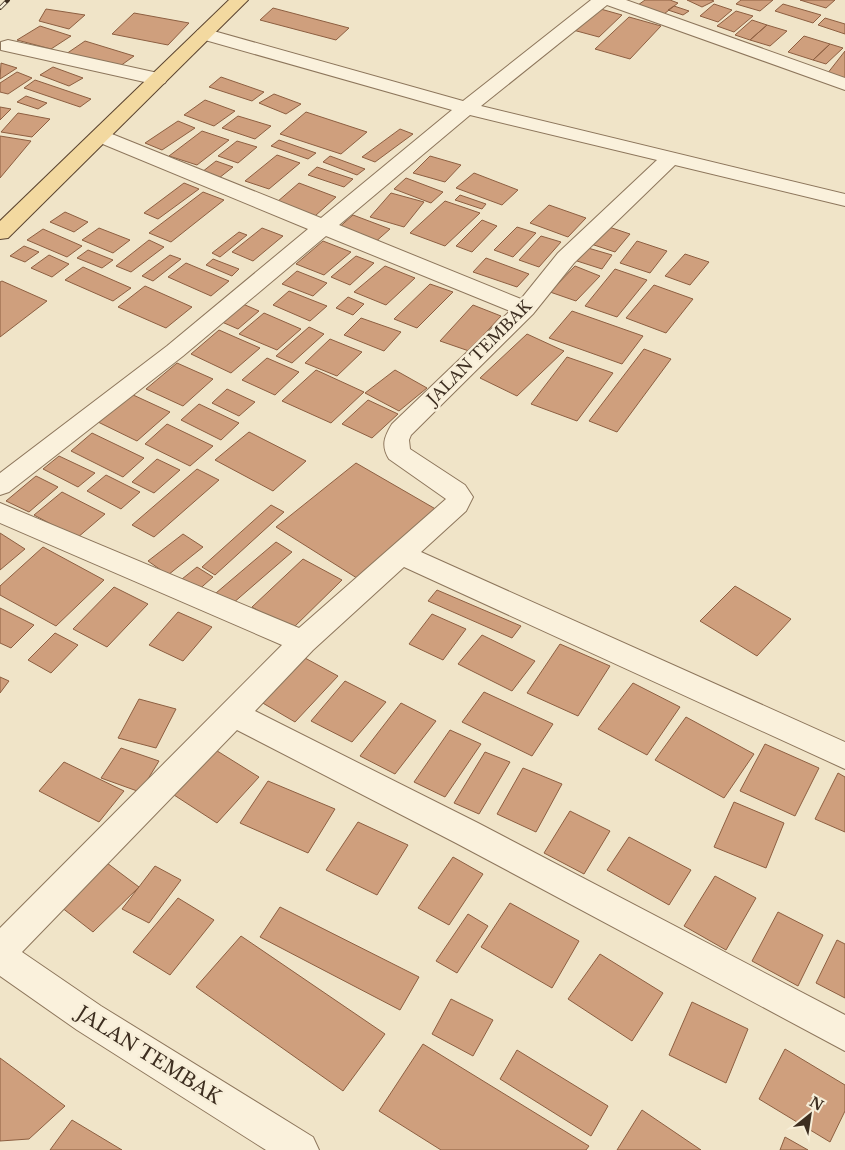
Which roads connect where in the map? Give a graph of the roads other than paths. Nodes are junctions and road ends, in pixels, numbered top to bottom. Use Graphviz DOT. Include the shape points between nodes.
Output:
graph roads {
  1 [pos="239,0"];
  2 [pos="602,0"];
  3 [pos="624,2"];
  4 [pos="204,34"];
  5 [pos="8,46"];
  6 [pos="158,79"];
  7 [pos="845,84"];
  8 [pos="466,108"];
  9 [pos="100,136"];
  10 [pos="671,158"];
  11 [pos="845,200"];
  12 [pos="322,227"];
  13 [pos="0,233"];
  14 [pos="525,309"];
  15 [pos="0,486"];
  16 [pos="0,512"];
  17 [pos="400,554"];
  18 [pos="303,642"];
  19 [pos="234,714"];
  20 [pos="845,756"];
  21 [pos="0,951"];
  22 [pos="0,956"];
  23 [pos="845,1034"];
  24 [pos="300,1150"];
  1 -- 4 [label="main road"];
  2 -- 8 [label="street"];
  3 -- 7 [label="street"];
  4 -- 6 [label="main road"];
  4 -- 8 [label="street"];
  5 -- 6 [label="street"];
  6 -- 9 [label="main road"];
  8 -- 10 [label="street"];
  8 -- 12 [label="street"];
  9 -- 12 [label="street"];
  9 -- 13 [label="main road"];
  10 -- 11 [label="street"];
  10 -- 14 [label="street, JALAN TEMBAK" via="566,258"];
  12 -- 14 [label="street"];
  12 -- 15 [label="street" via="175,351"];
  14 -- 17 [label="street, JALAN TEMBAK" via="401,430 396,440 398,453 456,491 460,497 458,504"];
  16 -- 18 [label="street"];
  17 -- 18 [label="street"];
  17 -- 20 [label="street"];
  18 -- 19 [label="street"];
  19 -- 21 [label="street"];
  19 -- 23 [label="street"];
  22 -- 24 [label="street, JALAN TEMBAK" via="89,1018"];
}
